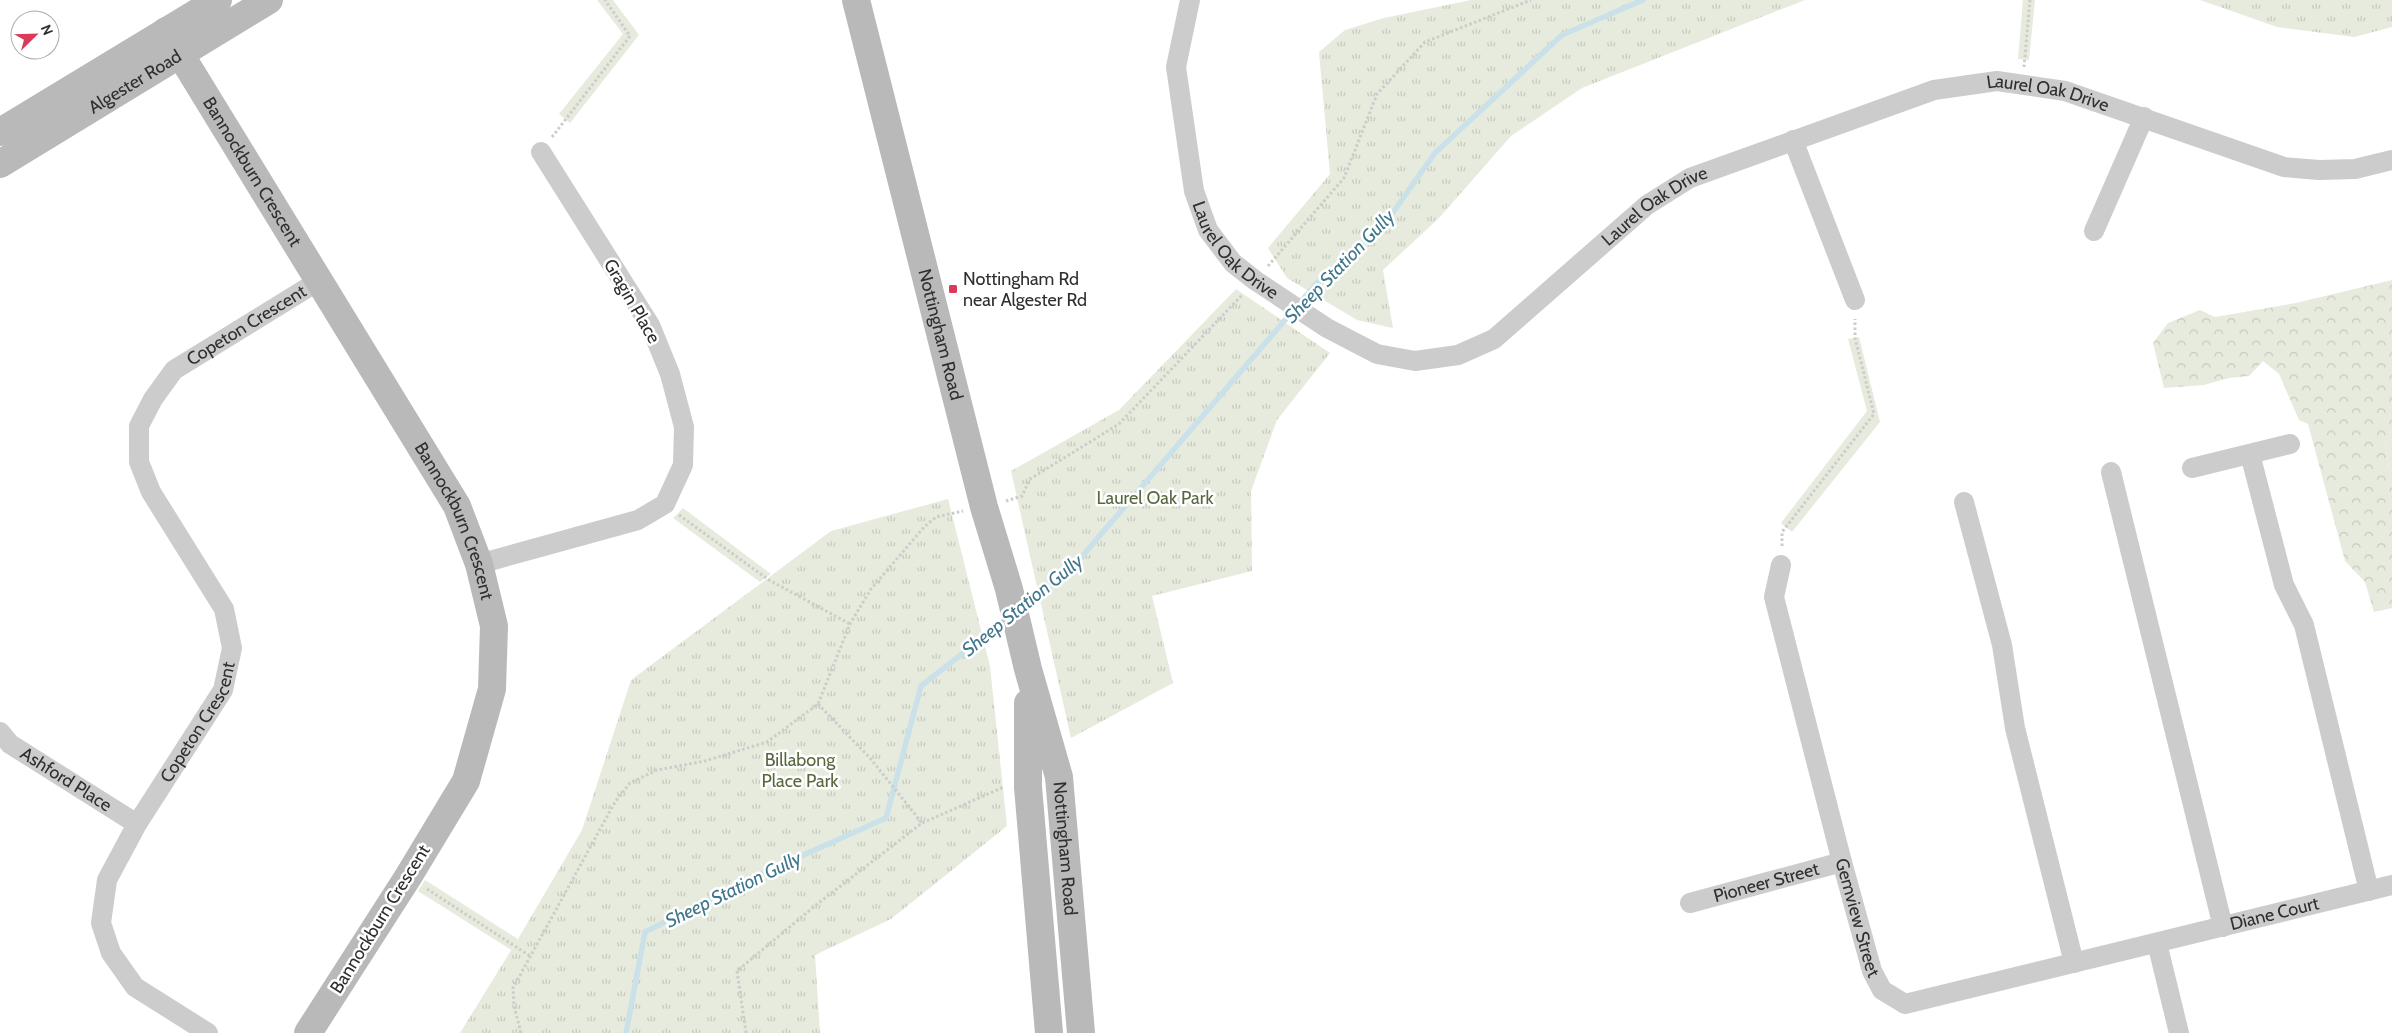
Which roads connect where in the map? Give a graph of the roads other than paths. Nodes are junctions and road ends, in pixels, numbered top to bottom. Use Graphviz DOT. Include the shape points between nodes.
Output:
graph roads {
  1 [pos="218,0"];
  2 [pos="269,0"];
  3 [pos="856,0"];
  4 [pos="1190,0"];
  5 [pos="166,31"];
  6 [pos="181,55"];
  7 [pos="2144,117"];
  8 [pos="0,132"];
  9 [pos="1793,140"];
  10 [pos="541,152"];
  11 [pos="2392,160"];
  12 [pos="0,164"];
  13 [pos="2094,231"];
  14 [pos="320,280"];
  15 [pos="1855,300"];
  16 [pos="2290,444"];
  17 [pos="2250,454"];
  18 [pos="2192,468"];
  19 [pos="2111,472"];
  20 [pos="1964,502"];
  21 [pos="479,564"];
  22 [pos="1781,564"];
  23 [pos="1028,669"];
  24 [pos="0,732"];
  25 [pos="137,824"];
  26 [pos="1842,862"];
  27 [pos="2392,885"];
  28 [pos="2369,891"];
  29 [pos="1690,903"];
  30 [pos="2223,927"];
  31 [pos="2156,943"];
  32 [pos="2074,964"];
  33 [pos="208,1033"];
  34 [pos="308,1033"];
  35 [pos="1050,1033"];
  36 [pos="1081,1033"];
  37 [pos="2179,1033"];
  1 -- 5 [label="street, Algester Road"];
  2 -- 6 [label="street, Algester Road"];
  3 -- 23 [label="street, Nottingham Road"];
  4 -- 9 [label="street, Laurel Oak Drive" via="1176,67 1194,190 1208,230 1233,263 1327,328 1377,354 1415,361 1458,354 1494,339 1647,205 1690,178"];
  5 -- 6 [label="street, Bannockburn Crescent"];
  5 -- 8 [label="street, Algester Road"];
  6 -- 12 [label="street, Algester Road"];
  6 -- 14 [label="street, Bannockburn Crescent"];
  7 -- 9 [label="street, Laurel Oak Drive" via="2066,90 1997,81 1934,90"];
  7 -- 11 [label="street, Laurel Oak Drive" via="2284,167 2356,169"];
  7 -- 13 [label="street"];
  9 -- 15 [label="street"];
  10 -- 21 [label="street, Gragin Place" via="650,325 670,374 684,427 683,465 665,504 638,520"];
  14 -- 21 [label="street, Bannockburn Crescent" via="457,506"];
  14 -- 25 [label="street, Copeton Crescent" via="174,370 139,426 138,462 151,492 224,609 232,648 223,690"];
  16 -- 17 [label="street"];
  17 -- 18 [label="street"];
  17 -- 28 [label="street" via="2284,585 2304,624"];
  19 -- 30 [label="street"];
  20 -- 32 [label="street" via="2002,645 2015,728"];
  21 -- 34 [label="street, Bannockburn Crescent" via="494,626 492,689 466,780"];
  22 -- 26 [label="street, Gemview Street" via="1774,597"];
  23 -- 35 [label="street, Nottingham Road" via="1028,787"];
  23 -- 36 [label="street, Nottingham Road" via="1059,777"];
  24 -- 25 [label="street, Ashford Place" via="10,744"];
  25 -- 33 [label="street, Copeton Crescent" via="107,880 101,923 103,930 111,953 136,987"];
  26 -- 29 [label="street, Pioneer Street"];
  26 -- 32 [label="street, Gemview Street" via="1872,971 1882,990 1905,1004"];
  27 -- 28 [label="street, Diane Court"];
  28 -- 30 [label="street, Diane Court"];
  30 -- 31 [label="street, Diane Court"];
  31 -- 32 [label="street, Gemview Street"];
  31 -- 37 [label="street"];
}
